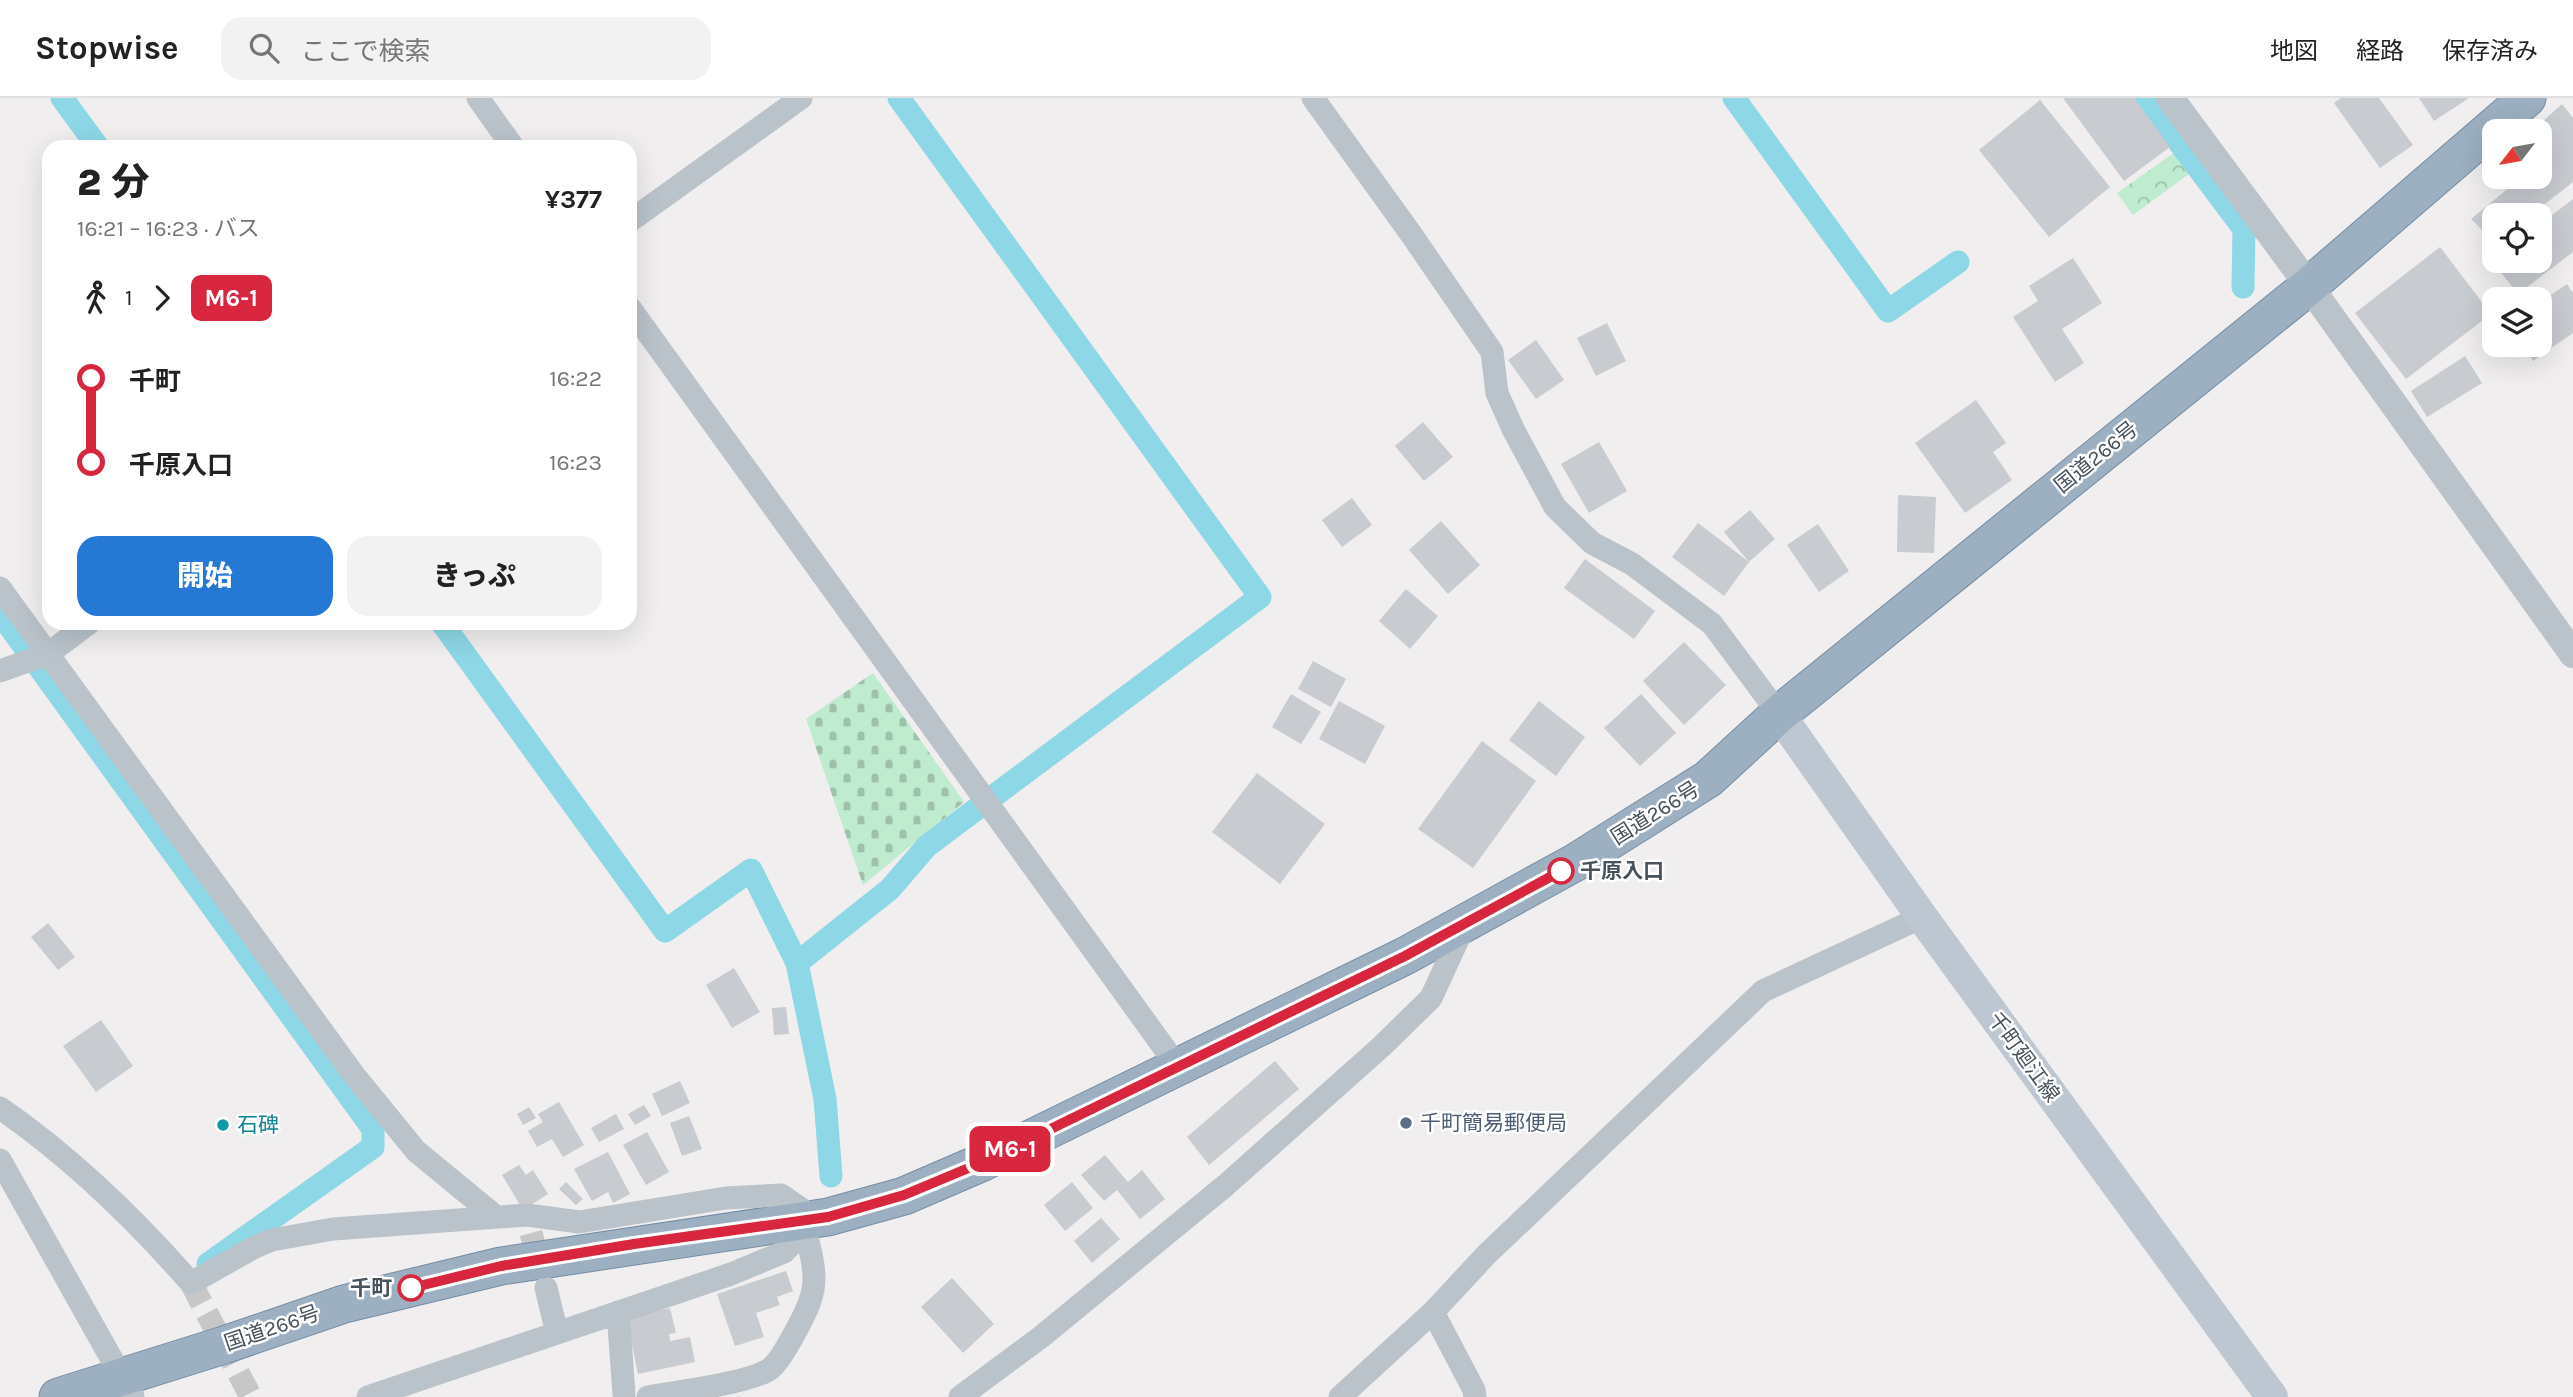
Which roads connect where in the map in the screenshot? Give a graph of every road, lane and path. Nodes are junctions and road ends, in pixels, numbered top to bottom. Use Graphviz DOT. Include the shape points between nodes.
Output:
graph roads {
  1 [pos="478,98"];
  2 [pos="801,98"];
  3 [pos="1313,98"];
  4 [pos="2170,98"];
  5 [pos="2527,98"];
  6 [pos="508,140"];
  7 [pos="637,216"];
  8 [pos="2309,286"];
  9 [pos="637,318"];
  10 [pos="0,588"];
  11 [pos="80,630"];
  12 [pos="48,654"];
  13 [pos="2573,654"];
  14 [pos="0,671"];
  15 [pos="1779,714"];
  16 [pos="1922,917"];
  17 [pos="1465,925"];
  18 [pos="1178,1067"];
  19 [pos="0,1108"];
  20 [pos="0,1160"];
  21 [pos="495,1216"];
  22 [pos="810,1224"];
  23 [pos="546,1288"];
  24 [pos="1433,1311"];
  25 [pos="618,1312"];
  26 [pos="557,1333"];
  27 [pos="119,1385"];
  28 [pos="620,1396"];
  29 [pos="58,1397"];
  30 [pos="368,1397"];
  31 [pos="648,1397"];
  32 [pos="960,1397"];
  33 [pos="1340,1397"];
  34 [pos="1475,1397"];
  35 [pos="2272,1397"];
  1 -- 6 [label="street"];
  2 -- 7 [label="street"];
  3 -- 15 [label="street" via="1492,352 1497,393 1555,507 1592,543 1632,564 1712,624"];
  4 -- 8 [label="street"];
  5 -- 8 [label="highway, 国道266号"];
  8 -- 13 [label="street"];
  8 -- 15 [label="highway, 国道266号"];
  9 -- 18 [label="street"];
  10 -- 12 [label="street"];
  11 -- 12 [label="street"];
  12 -- 14 [label="street"];
  12 -- 21 [label="street" via="354,1075 416,1151"];
  15 -- 16 [label="main road, 千町廻江線"];
  15 -- 17 [label="highway, 国道266号" via="1708,779"];
  16 -- 24 [label="street" via="1763,991"];
  16 -- 35 [label="main road, 千町廻江線"];
  17 -- 18 [label="highway, 国道266号"];
  17 -- 32 [label="street" via="1431,998 1382,1046 1216,1193 1041,1337"];
  18 -- 22 [label="highway, 国道266号" via="983,1162 904,1195"];
  19 -- 21 [label="street" via="65,1157 151,1238 191,1283 253,1248 291,1236 332,1228"];
  20 -- 27 [label="street"];
  21 -- 22 [label="street" via="529,1224 579,1222 726,1198 781,1195"];
  22 -- 25 [label="street" via="784,1252"];
  22 -- 27 [label="highway, 国道266号" via="634,1244 488,1269 344,1304"];
  22 -- 31 [label="street" via="814,1293 771,1369 750,1378"];
  23 -- 26 [label="street"];
  24 -- 33 [label="street"];
  24 -- 34 [label="street"];
  25 -- 26 [label="street"];
  25 -- 28 [label="street"];
  26 -- 30 [label="street"];
  27 -- 29 [label="highway, 国道266号"];
}
